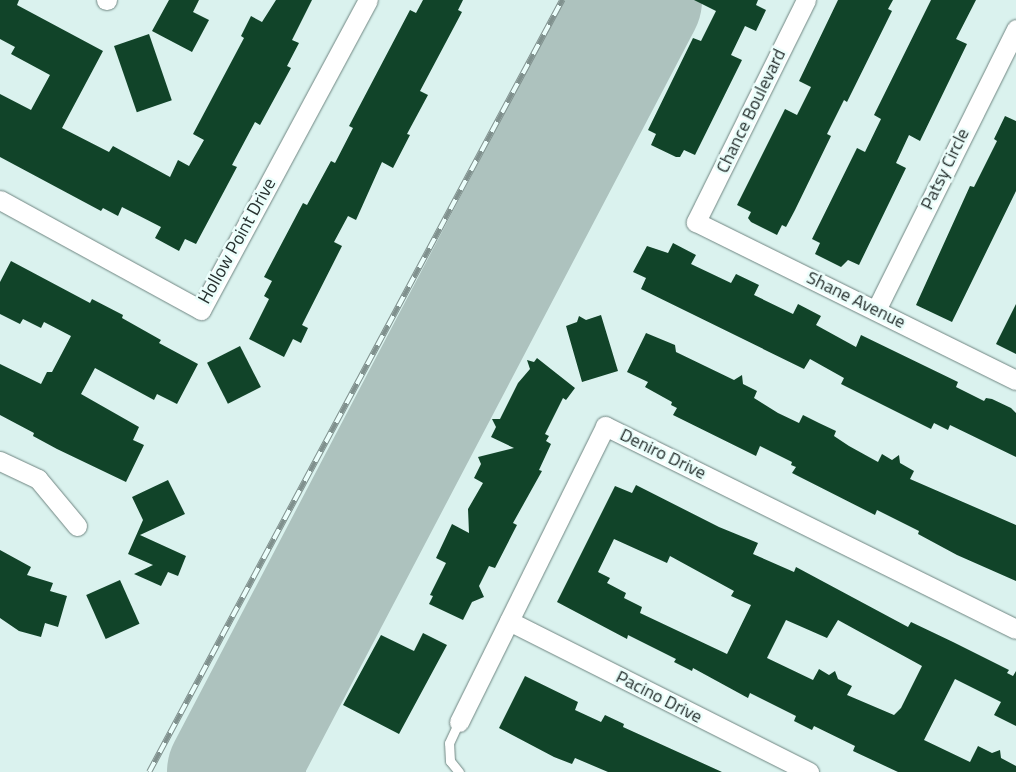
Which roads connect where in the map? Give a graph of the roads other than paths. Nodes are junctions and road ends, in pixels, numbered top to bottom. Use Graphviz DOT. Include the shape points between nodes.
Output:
graph roads {
  1 [pos="368,0"];
  2 [pos="806,0"];
  3 [pos="1016,30"];
  4 [pos="1009,65"];
  5 [pos="0,201"];
  6 [pos="696,222"];
  7 [pos="876,310"];
  8 [pos="1016,380"];
  9 [pos="0,462"];
  10 [pos="77,526"];
  11 [pos="508,621"];
  12 [pos="1016,629"];
  13 [pos="459,722"];
  14 [pos="458,772"];
  15 [pos="809,772"];
  1 -- 5 [label="street, Hollow Point Drive" via="201,310"];
  2 -- 6 [label="street, Chance Boulevard"];
  3 -- 4 [label="street, Patsy Circle"];
  4 -- 7 [label="street, Patsy Circle" via="962,134"];
  6 -- 7 [label="street, Shane Avenue"];
  7 -- 8 [label="street, Shane Avenue"];
  9 -- 10 [label="street" via="38,479"];
  11 -- 12 [label="street, Deniro Drive" via="604,426"];
  11 -- 13 [label="street, Deniro Drive"];
  11 -- 15 [label="street, Pacino Drive"];
  13 -- 14 [label="lane" via="449,744 450,761"];
}
